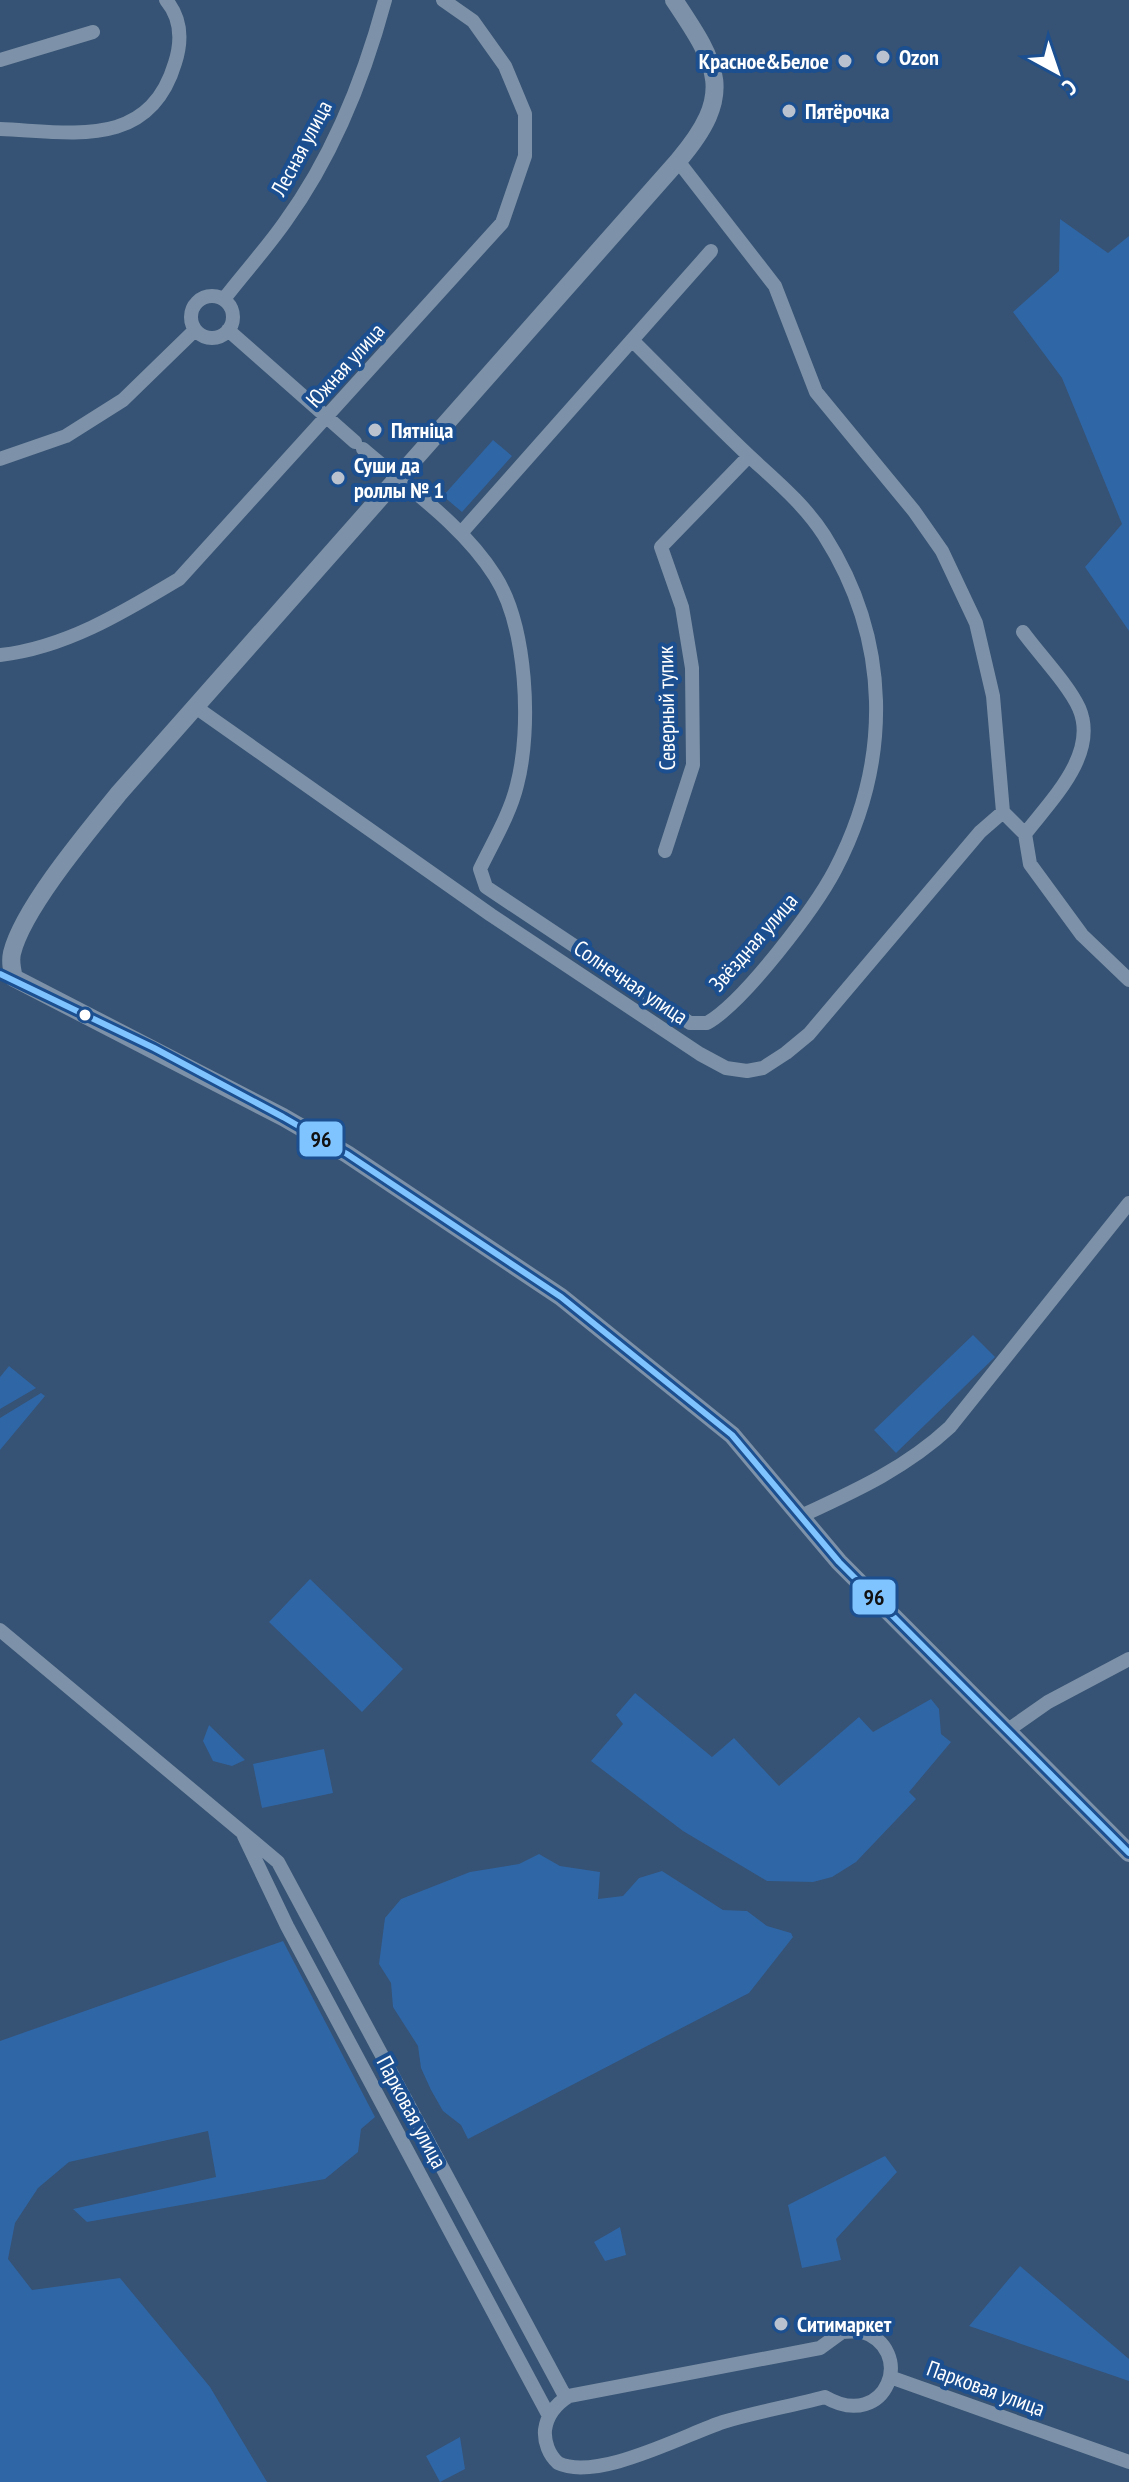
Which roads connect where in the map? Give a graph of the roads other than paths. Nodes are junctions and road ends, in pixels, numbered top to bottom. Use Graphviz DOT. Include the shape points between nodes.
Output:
graph roads {
  1 [pos="166,0"];
  2 [pos="385,0"];
  3 [pos="443,0"];
  4 [pos="674,0"];
  5 [pos="93,32"];
  6 [pos="0,60"];
  7 [pos="0,129"];
  8 [pos="678,161"];
  9 [pos="711,251"];
  10 [pos="224,299"];
  11 [pos="195,330"];
  12 [pos="228,330"];
  13 [pos="632,340"];
  14 [pos="328,417"];
  15 [pos="749,456"];
  16 [pos="0,459"];
  17 [pos="397,479"];
  18 [pos="461,533"];
  19 [pos="1023,632"];
  20 [pos="0,655"];
  21 [pos="194,706"];
  22 [pos="1003,812"];
  23 [pos="1025,834"];
  24 [pos="665,851"];
  25 [pos="7,976"];
  26 [pos="1129,980"];
  27 [pos="1129,1203"];
  28 [pos="801,1516"];
  29 [pos="0,1630"];
  30 [pos="1129,1659"];
  31 [pos="1008,1730"];
  32 [pos="240,1829"];
  33 [pos="1129,1853"];
  34 [pos="890,2377"];
  35 [pos="571,2396"];
  36 [pos="549,2416"];
  37 [pos="1129,2462"];
  1 -- 7 [label="street" via="179,25 180,45 166,90 150,109 102,133"];
  2 -- 10 [label="street, Лесная улица" via="368,65 328,152 287,221"];
  3 -- 14 [label="street, Южная улица" via="473,21 505,66 525,114 525,156 502,223"];
  4 -- 8 [label="street" via="700,38 716,81 710,116"];
  5 -- 6 [label="street"];
  8 -- 17 [label="street"];
  8 -- 22 [label="street" via="775,286 816,392 942,551 976,623 987,666"];
  9 -- 13 [label="street"];
  10 -- 11 [label="street, Лесная улица" via="210,295 196,303 191,314"];
  10 -- 12 [label="street" via="234,315"];
  11 -- 12 [label="street" via="210,338"];
  11 -- 16 [label="street, Лесная улица" via="123,400 66,436"];
  12 -- 14 [label="street"];
  13 -- 15 [label="street, Звёздная улица"];
  13 -- 18 [label="street"];
  14 -- 17 [label="street"];
  14 -- 20 [label="street, Южная улица" via="179,579 105,621 55,642"];
  15 -- 18 [label="street, Звёздная улица" via="791,493 853,589 875,669 875,752 860,818 824,891 773,958 715,1018 699,1025 486,887 480,869 520,771 526,691 518,636 496,577"];
  15 -- 24 [label="street, Северный тупик" via="661,547 682,607 690,652 693,765"];
  17 -- 18 [label="street"];
  17 -- 21 [label="street"];
  19 -- 23 [label="street" via="1079,707 1085,736 1078,760"];
  21 -- 22 [label="street, Солнечная улица" via="686,1045 726,1068 747,1071 763,1068 809,1034 980,832"];
  21 -- 25 [label="street" via="67,858 12,952"];
  22 -- 23 [label="street"];
  23 -- 26 [label="street" via="1030,864 1082,935"];
  25 -- 28 [label="street" via="296,1124 561,1297 732,1435"];
  27 -- 28 [label="street" via="950,1427 921,1455"];
  28 -- 31 [label="street" via="839,1562"];
  29 -- 32 [label="street, Парковая улица"];
  30 -- 31 [label="street"];
  31 -- 33 [label="street"];
  32 -- 35 [label="street, Парковая улица" via="278,1862"];
  32 -- 36 [label="street, Парковая улица"];
  34 -- 35 [label="street" via="882,2345 853,2330 820,2348"];
  34 -- 36 [label="street" via="881,2395 864,2406 844,2407 825,2397 721,2423 653,2458 588,2474 567,2470 552,2456 545,2436"];
  34 -- 37 [label="street, Парковая улица"];
  35 -- 36 [label="street"];
}
